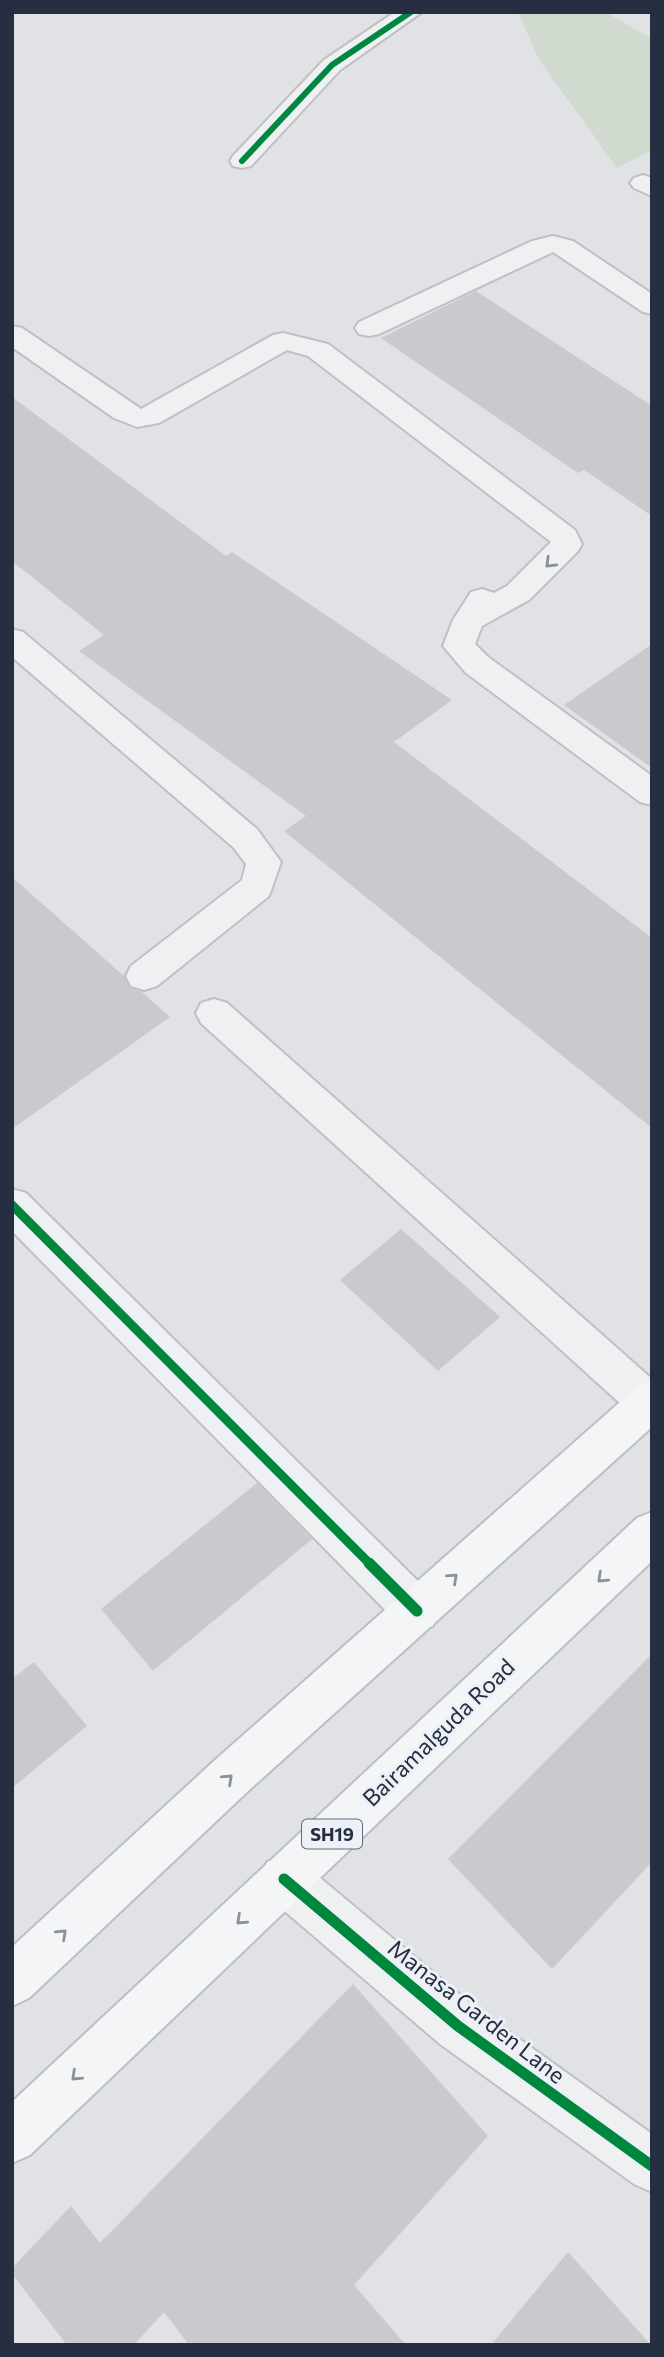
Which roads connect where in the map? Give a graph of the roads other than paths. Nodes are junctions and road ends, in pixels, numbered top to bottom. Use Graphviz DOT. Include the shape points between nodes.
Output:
graph roads {
  1 [pos="411,12"];
  2 [pos="242,161"];
  3 [pos="652,178"];
  4 [pos="652,188"];
  5 [pos="652,306"];
  6 [pos="369,328"];
  7 [pos="12,334"];
  8 [pos="12,640"];
  9 [pos="652,793"];
  10 [pos="144,976"];
  11 [pos="214,1013"];
  12 [pos="12,1205"];
  13 [pos="650,1401"];
  14 [pos="652,1532"];
  15 [pos="417,1611"];
  16 [pos="284,1879"];
  17 [pos="12,1981"];
  18 [pos="12,2137"];
  19 [pos="652,2165"];
  1 -- 2 [label="street" via="332,65"];
  3 -- 4 [label="street" via="643,183"];
  5 -- 6 [label="street" via="553,244"];
  7 -- 9 [label="street" via="137,418 149,416 283,341 318,350 564,537 566,544 559,554 518,593 469,620 459,646 477,666"];
  8 -- 10 [label="street" via="245,838 264,862 257,887"];
  11 -- 13 [label="street"];
  12 -- 15 [label="street"];
  15 -- 13 [label="main road, one-way"];
  14 -- 16 [label="main road, Bairamalguda Road / SH19, one-way"];
  17 -- 15 [label="main road, one-way" via="220,1786"];
  16 -- 18 [label="main road, Bairamalguda Road / SH19, one-way"];
  16 -- 19 [label="street, Manasa Garden Lane" via="458,2026"];
}
